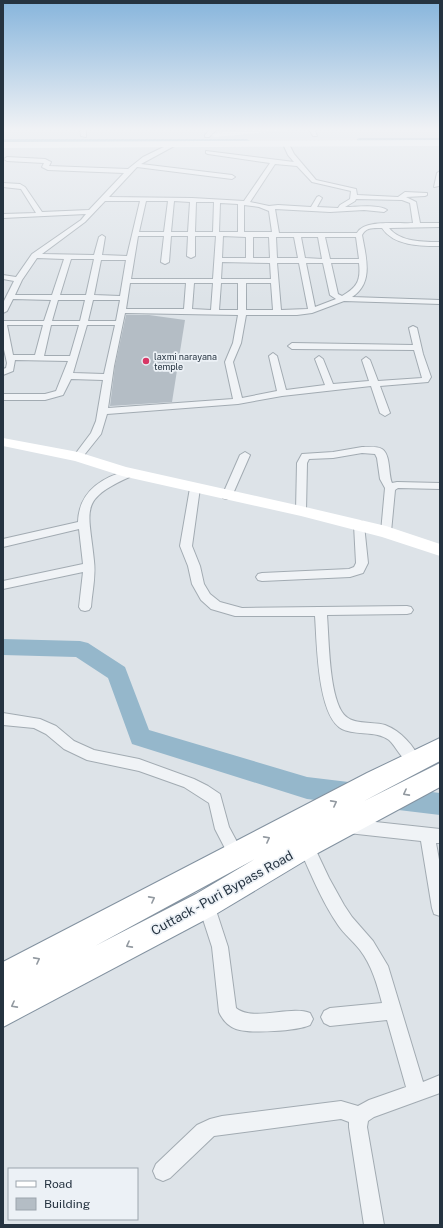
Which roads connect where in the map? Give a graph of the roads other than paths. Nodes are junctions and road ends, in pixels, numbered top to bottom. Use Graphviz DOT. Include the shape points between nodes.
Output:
graph roads {
  1 [pos="8,185"];
  2 [pos="115,185"];
  3 [pos="257,185"];
  4 [pos="328,185"];
  5 [pos="426,194"];
  6 [pos="353,197"];
  7 [pos="319,198"];
  8 [pos="403,198"];
  9 [pos="103,199"];
  10 [pos="143,200"];
  11 [pos="171,200"];
  12 [pos="193,200"];
  13 [pos="217,201"];
  14 [pos="244,203"];
  15 [pos="270,208"];
  16 [pos="313,209"];
  17 [pos="341,210"];
  18 [pos="384,210"];
  19 [pos="91,212"];
  20 [pos="40,214"];
  21 [pos="3,216"];
  22 [pos="417,225"];
  23 [pos="440,225"];
  24 [pos="384,226"];
  25 [pos="135,234"];
  26 [pos="167,234"];
  27 [pos="193,234"];
  28 [pos="218,234"];
  29 [pos="241,234"];
  30 [pos="249,234"];
  31 [pos="274,234"];
  32 [pos="297,234"];
  33 [pos="321,234"];
  34 [pos="359,235"];
  35 [pos="102,237"];
  36 [pos="440,244"];
  37 [pos="35,256"];
  38 [pos="191,256"];
  39 [pos="68,257"];
  40 [pos="97,258"];
  41 [pos="130,258"];
  42 [pos="219,260"];
  43 [pos="250,261"];
  44 [pos="301,261"];
  45 [pos="362,261"];
  46 [pos="165,262"];
  47 [pos="274,262"];
  48 [pos="327,262"];
  49 [pos="3,278"];
  50 [pos="18,280"];
  51 [pos="127,281"];
  52 [pos="190,281"];
  53 [pos="217,281"];
  54 [pos="242,281"];
  55 [pos="275,281"];
  56 [pos="10,297"];
  57 [pos="55,297"];
  58 [pos="88,297"];
  59 [pos="124,298"];
  60 [pos="341,299"];
  61 [pos="440,302"];
  62 [pos="3,311"];
  63 [pos="122,311"];
  64 [pos="188,311"];
  65 [pos="312,311"];
  66 [pos="215,312"];
  67 [pos="242,312"];
  68 [pos="277,312"];
  69 [pos="120,323"];
  70 [pos="47,324"];
  71 [pos="83,324"];
  72 [pos="3,325"];
  73 [pos="413,328"];
  74 [pos="292,346"];
  75 [pos="418,348"];
  76 [pos="273,356"];
  77 [pos="10,357"];
  78 [pos="39,358"];
  79 [pos="73,359"];
  80 [pos="319,359"];
  81 [pos="366,360"];
  82 [pos="3,372"];
  83 [pos="68,376"];
  84 [pos="108,377"];
  85 [pos="374,383"];
  86 [pos="330,387"];
  87 [pos="282,393"];
  88 [pos="3,397"];
  89 [pos="238,401"];
  90 [pos="104,411"];
  91 [pos="385,413"];
  92 [pos="3,442"];
  93 [pos="245,455"];
  94 [pos="81,458"];
  95 [pos="126,472"];
  96 [pos="440,486"];
  97 [pos="195,488"];
  98 [pos="390,488"];
  99 [pos="227,496"];
  100 [pos="301,510"];
  101 [pos="84,524"];
  102 [pos="359,525"];
  103 [pos="386,532"];
  104 [pos="3,543"];
  105 [pos="440,550"];
  106 [pos="89,567"];
  107 [pos="262,577"];
  108 [pos="3,585"];
  109 [pos="85,607"];
  110 [pos="407,610"];
  111 [pos="321,612"];
  112 [pos="3,719"];
  113 [pos="440,749"];
  114 [pos="414,761"];
  115 [pos="440,774"];
  116 [pos="343,826"];
  117 [pos="303,834"];
  118 [pos="433,836"];
  119 [pos="236,855"];
  120 [pos="206,904"];
  121 [pos="440,908"];
  122 [pos="3,979"];
  123 [pos="3,1011"];
  124 [pos="394,1011"];
  125 [pos="330,1017"];
  126 [pos="304,1019"];
  127 [pos="440,1084"];
  128 [pos="417,1093"];
  129 [pos="360,1116"];
  130 [pos="163,1171"];
  131 [pos="374,1225"];
  1 -- 20 [label="street" via="23,188"];
  2 -- 9 [label="street"];
  3 -- 14 [label="street"];
  4 -- 6 [label="street" via="352,189"];
  5 -- 8 [label="street" via="405,194"];
  6 -- 8 [label="street"];
  6 -- 17 [label="street" via="352,203 342,206"];
  7 -- 16 [label="street"];
  8 -- 22 [label="street" via="413,202"];
  9 -- 10 [label="street"];
  9 -- 19 [label="street"];
  10 -- 11 [label="street"];
  10 -- 25 [label="street"];
  11 -- 12 [label="street"];
  11 -- 26 [label="street"];
  12 -- 13 [label="street"];
  12 -- 27 [label="street"];
  13 -- 14 [label="street"];
  13 -- 28 [label="street"];
  14 -- 15 [label="street"];
  14 -- 29 [label="street"];
  15 -- 16 [label="street"];
  15 -- 31 [label="street" via="273,212"];
  16 -- 17 [label="street"];
  17 -- 18 [label="street"];
  19 -- 20 [label="street"];
  19 -- 37 [label="street" via="83,221"];
  20 -- 21 [label="street"];
  22 -- 23 [label="street"];
  22 -- 24 [label="street"];
  24 -- 34 [label="street" via="366,227"];
  24 -- 36 [label="street" via="388,233 401,238"];
  25 -- 26 [label="street"];
  25 -- 41 [label="street"];
  26 -- 27 [label="street"];
  26 -- 46 [label="street"];
  27 -- 28 [label="street"];
  27 -- 38 [label="street"];
  28 -- 29 [label="street"];
  28 -- 42 [label="street"];
  29 -- 30 [label="street"];
  30 -- 31 [label="street"];
  30 -- 43 [label="street"];
  31 -- 32 [label="street"];
  31 -- 47 [label="street"];
  32 -- 33 [label="street"];
  32 -- 44 [label="street"];
  33 -- 34 [label="street"];
  33 -- 48 [label="street"];
  34 -- 45 [label="street"];
  35 -- 40 [label="street"];
  37 -- 39 [label="street"];
  37 -- 50 [label="street"];
  39 -- 40 [label="street"];
  39 -- 57 [label="street"];
  40 -- 41 [label="street"];
  40 -- 58 [label="street"];
  41 -- 51 [label="street"];
  42 -- 43 [label="street"];
  42 -- 53 [label="street"];
  43 -- 47 [label="street"];
  44 -- 47 [label="street"];
  44 -- 48 [label="street"];
  44 -- 65 [label="street"];
  45 -- 48 [label="street"];
  45 -- 60 [label="street" via="363,281 360,288"];
  47 -- 55 [label="street"];
  48 -- 60 [label="street" via="334,295"];
  49 -- 50 [label="street"];
  50 -- 56 [label="street"];
  51 -- 52 [label="street"];
  51 -- 59 [label="street"];
  52 -- 53 [label="street"];
  52 -- 64 [label="street"];
  53 -- 54 [label="street"];
  53 -- 66 [label="street"];
  54 -- 55 [label="street"];
  54 -- 67 [label="street"];
  55 -- 68 [label="street"];
  56 -- 57 [label="street"];
  56 -- 62 [label="street"];
  57 -- 58 [label="street"];
  57 -- 70 [label="street"];
  58 -- 59 [label="street"];
  58 -- 71 [label="street"];
  59 -- 63 [label="street"];
  60 -- 61 [label="street"];
  60 -- 65 [label="street"];
  63 -- 64 [label="street"];
  63 -- 69 [label="street"];
  64 -- 66 [label="street"];
  65 -- 68 [label="street"];
  66 -- 67 [label="street"];
  67 -- 68 [label="street"];
  67 -- 89 [label="street" via="238,343 229,362"];
  69 -- 71 [label="street"];
  69 -- 84 [label="street"];
  70 -- 71 [label="street"];
  70 -- 72 [label="street"];
  70 -- 78 [label="street"];
  71 -- 79 [label="street"];
  72 -- 77 [label="street"];
  73 -- 75 [label="street"];
  74 -- 75 [label="street"];
  75 -- 85 [label="street" via="427,377 425,380"];
  76 -- 87 [label="street"];
  77 -- 78 [label="street"];
  77 -- 82 [label="street" via="10,369"];
  78 -- 79 [label="street"];
  79 -- 83 [label="street"];
  80 -- 86 [label="street"];
  81 -- 85 [label="street"];
  83 -- 84 [label="street"];
  83 -- 88 [label="street" via="60,393 54,396"];
  84 -- 90 [label="street"];
  85 -- 86 [label="street"];
  85 -- 91 [label="street"];
  86 -- 87 [label="street"];
  87 -- 89 [label="street"];
  89 -- 90 [label="street"];
  90 -- 94 [label="street" via="96,434"];
  92 -- 94 [label="street"];
  93 -- 99 [label="street"];
  94 -- 95 [label="street"];
  95 -- 97 [label="street"];
  95 -- 101 [label="street" via="89,498 85,505"];
  96 -- 98 [label="street" via="397,485"];
  97 -- 99 [label="street"];
  97 -- 111 [label="street" via="186,546 199,585 211,604 224,610 242,612"];
  98 -- 100 [label="street" via="384,481 382,456 378,451 362,450 305,456 302,463"];
  98 -- 103 [label="street"];
  99 -- 100 [label="street"];
  100 -- 102 [label="street"];
  101 -- 104 [label="street"];
  101 -- 106 [label="street"];
  102 -- 103 [label="street"];
  102 -- 107 [label="street" via="362,563 359,570 350,573"];
  103 -- 105 [label="street"];
  106 -- 108 [label="street"];
  106 -- 109 [label="street"];
  110 -- 111 [label="street"];
  111 -- 114 [label="street" via="326,673 335,713 342,723 354,727 381,729 392,734"];
  112 -- 119 [label="street" via="35,723 51,730 69,745 92,756 139,764 203,791 215,799 222,829"];
  113 -- 114 [label="highway, Cuttack - Puri Bypass Road"];
  117 -- 114 [label="highway, Cuttack - Puri Bypass Road, one-way" via="376,781"];
  115 -- 116 [label="highway, Cuttack - Puri Bypass Road, one-way"];
  116 -- 117 [label="highway, Cuttack - Puri Bypass Road"];
  116 -- 118 [label="street"];
  119 -- 117 [label="highway, Cuttack - Puri Bypass Road, one-way"];
  117 -- 120 [label="highway, Cuttack - Puri Bypass Road"];
  117 -- 124 [label="street" via="320,879 332,900 345,922 376,958 389,990"];
  118 -- 121 [label="street"];
  122 -- 119 [label="highway, Cuttack - Puri Bypass Road, one-way"];
  120 -- 123 [label="highway, Cuttack - Puri Bypass Road, one-way"];
  120 -- 126 [label="street" via="220,947 228,1012 238,1021"];
  124 -- 125 [label="street"];
  124 -- 128 [label="street"];
  127 -- 128 [label="street"];
  128 -- 129 [label="street" via="370,1109"];
  129 -- 130 [label="street" via="341,1110 210,1128"];
  129 -- 131 [label="street" via="358,1127"];
}
